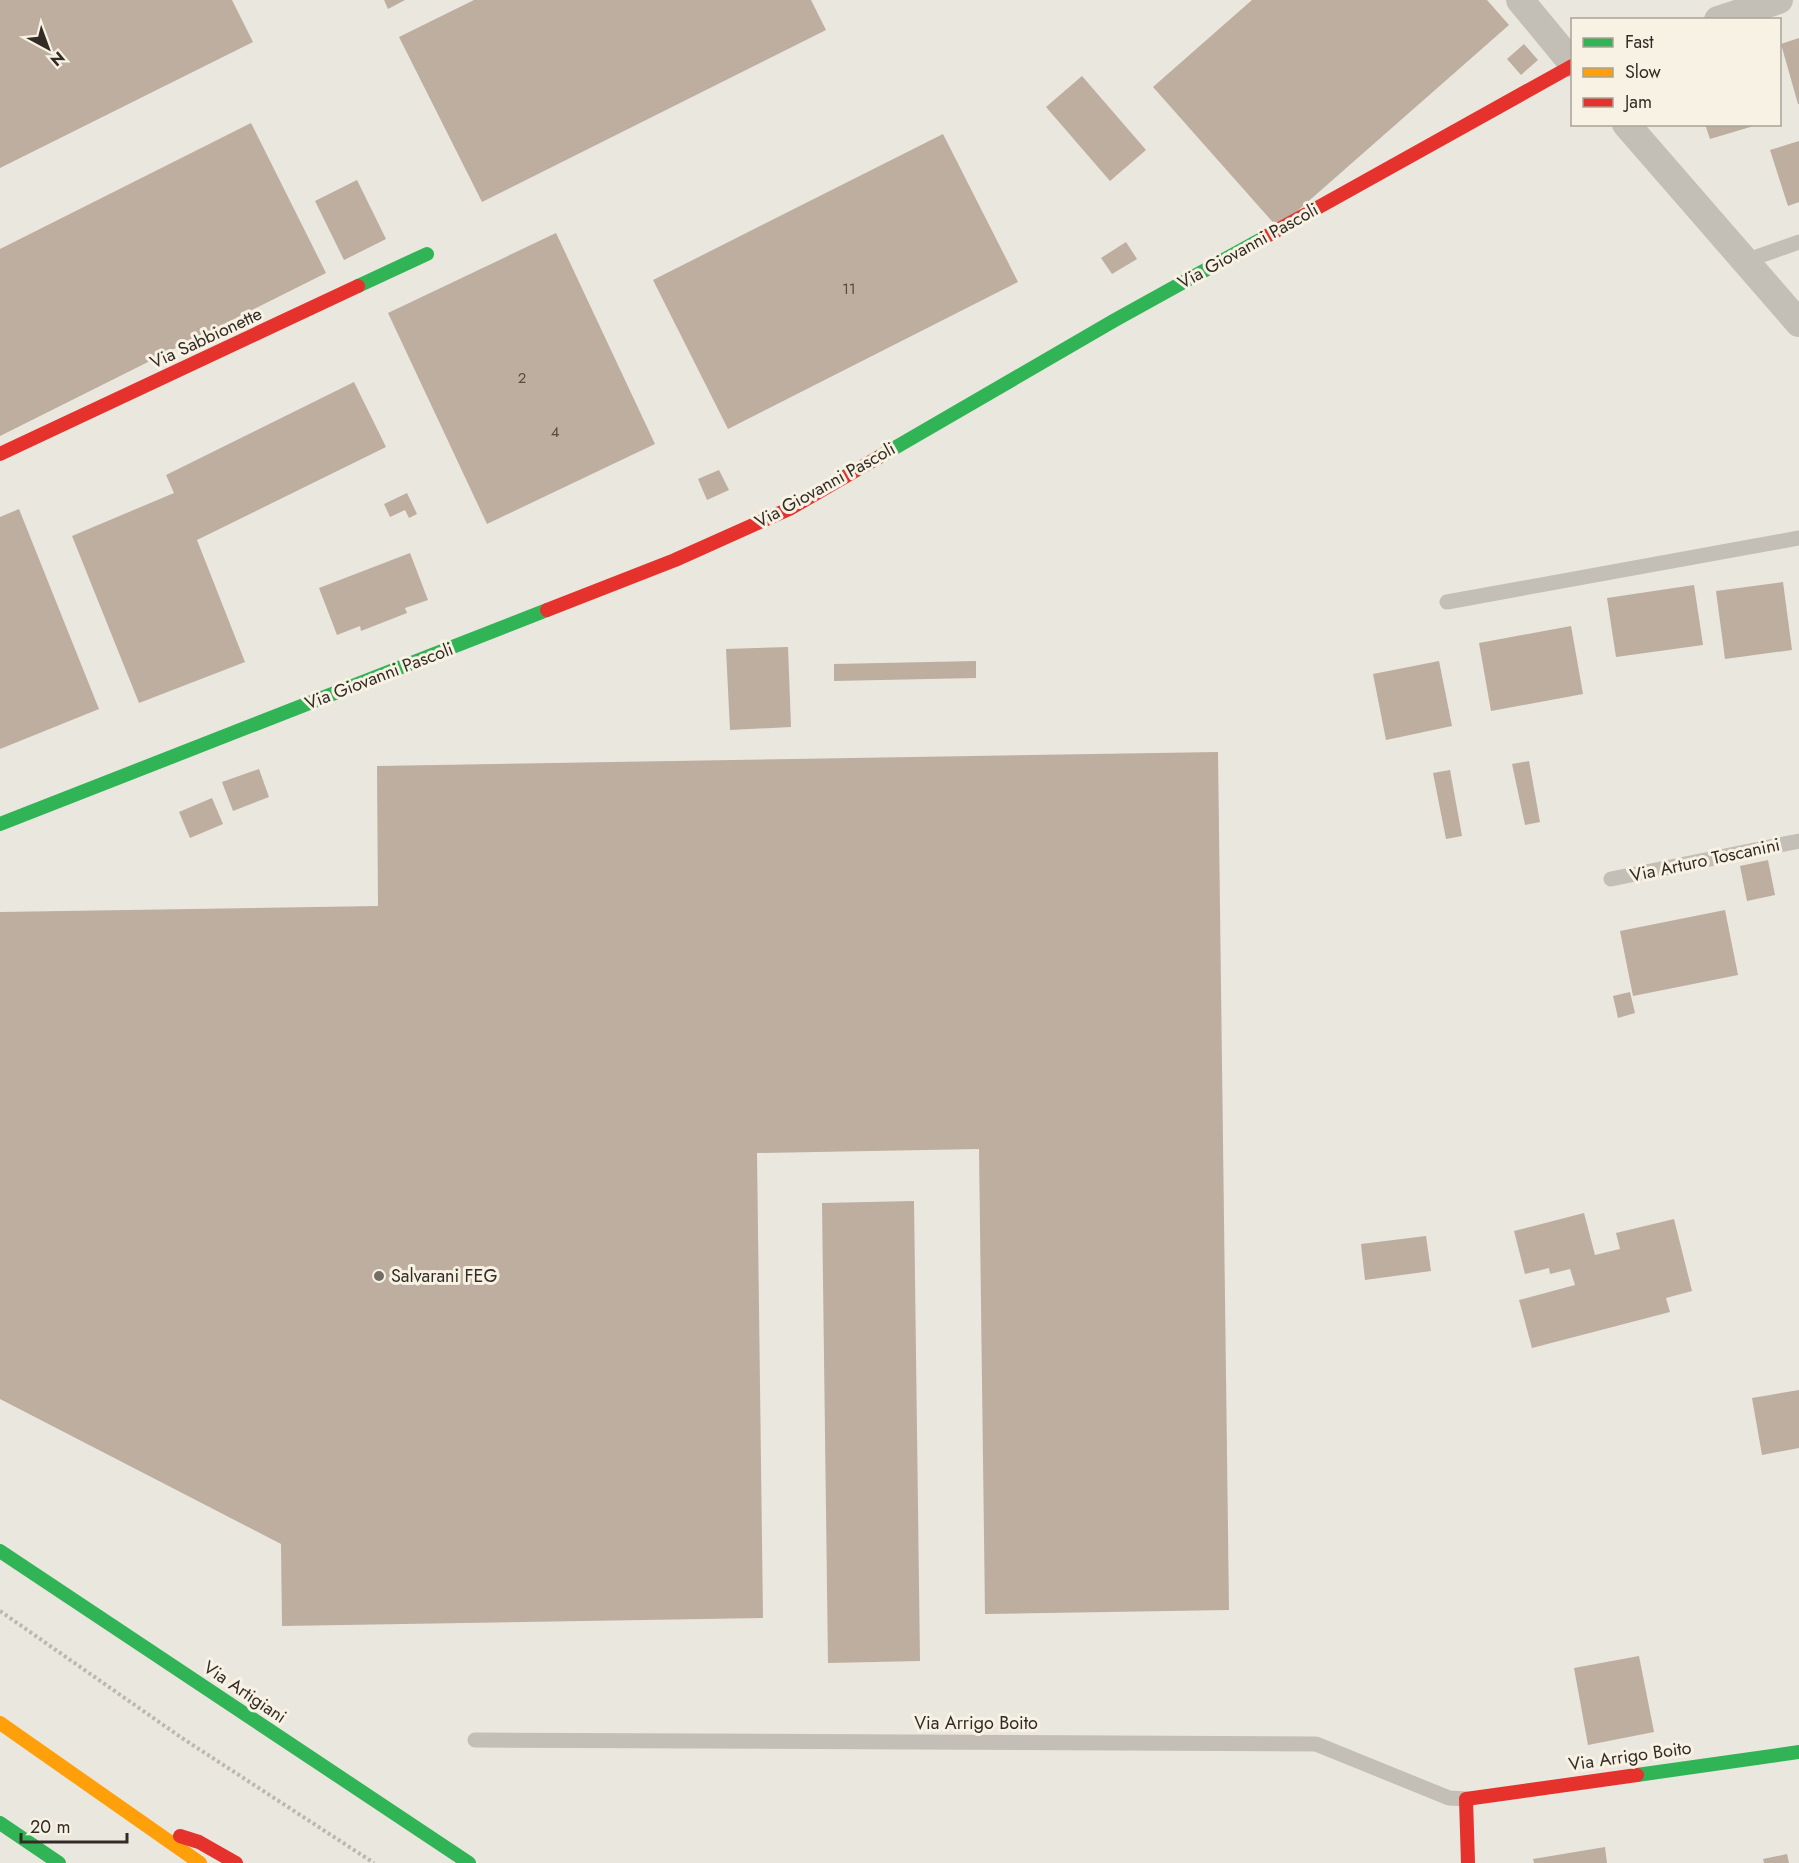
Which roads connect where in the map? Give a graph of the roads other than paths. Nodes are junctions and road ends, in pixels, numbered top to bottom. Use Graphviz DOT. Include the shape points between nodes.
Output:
graph roads {
  1 [pos="1520,0"];
  2 [pos="1779,0"];
  3 [pos="1724,18"];
  4 [pos="1571,63"];
  5 [pos="1571,65"];
  6 [pos="1628,126"];
  7 [pos="1799,242"];
  8 [pos="427,254"];
  9 [pos="1744,261"];
  10 [pos="1799,323"];
  11 [pos="0,454"];
  12 [pos="1799,538"];
  13 [pos="1447,602"];
  14 [pos="0,824"];
  15 [pos="1799,841"];
  16 [pos="1611,879"];
  17 [pos="0,1551"];
  18 [pos="0,1723"];
  19 [pos="475,1740"];
  20 [pos="1799,1752"];
  21 [pos="1466,1799"];
  22 [pos="0,1823"];
  23 [pos="142,1823"];
  24 [pos="56,1863"];
  25 [pos="200,1863"];
  26 [pos="236,1863"];
  27 [pos="469,1863"];
  28 [pos="1468,1863"];
  1 -- 4 [label="street"];
  2 -- 3 [label="street"];
  5 -- 14 [label="main road, Via Giovanni Pascoli" via="1115,320 791,508 675,560"];
  6 -- 9 [label="street"];
  7 -- 9 [label="lane"];
  8 -- 11 [label="main road, Via Sabbionette"];
  9 -- 10 [label="street"];
  12 -- 13 [label="lane"];
  15 -- 16 [label="lane, Via Arturo Toscanini"];
  17 -- 27 [label="main road, Via Artigiani"];
  18 -- 23 [label="main road"];
  19 -- 21 [label="lane, Via Arrigo Boito" via="1316,1744 1449,1798"];
  20 -- 21 [label="main road, Via Arrigo Boito"];
  21 -- 28 [label="main road"];
  22 -- 24 [label="main road"];
  23 -- 25 [label="main road"];
  23 -- 26 [label="main road" via="198,1842"];
}
